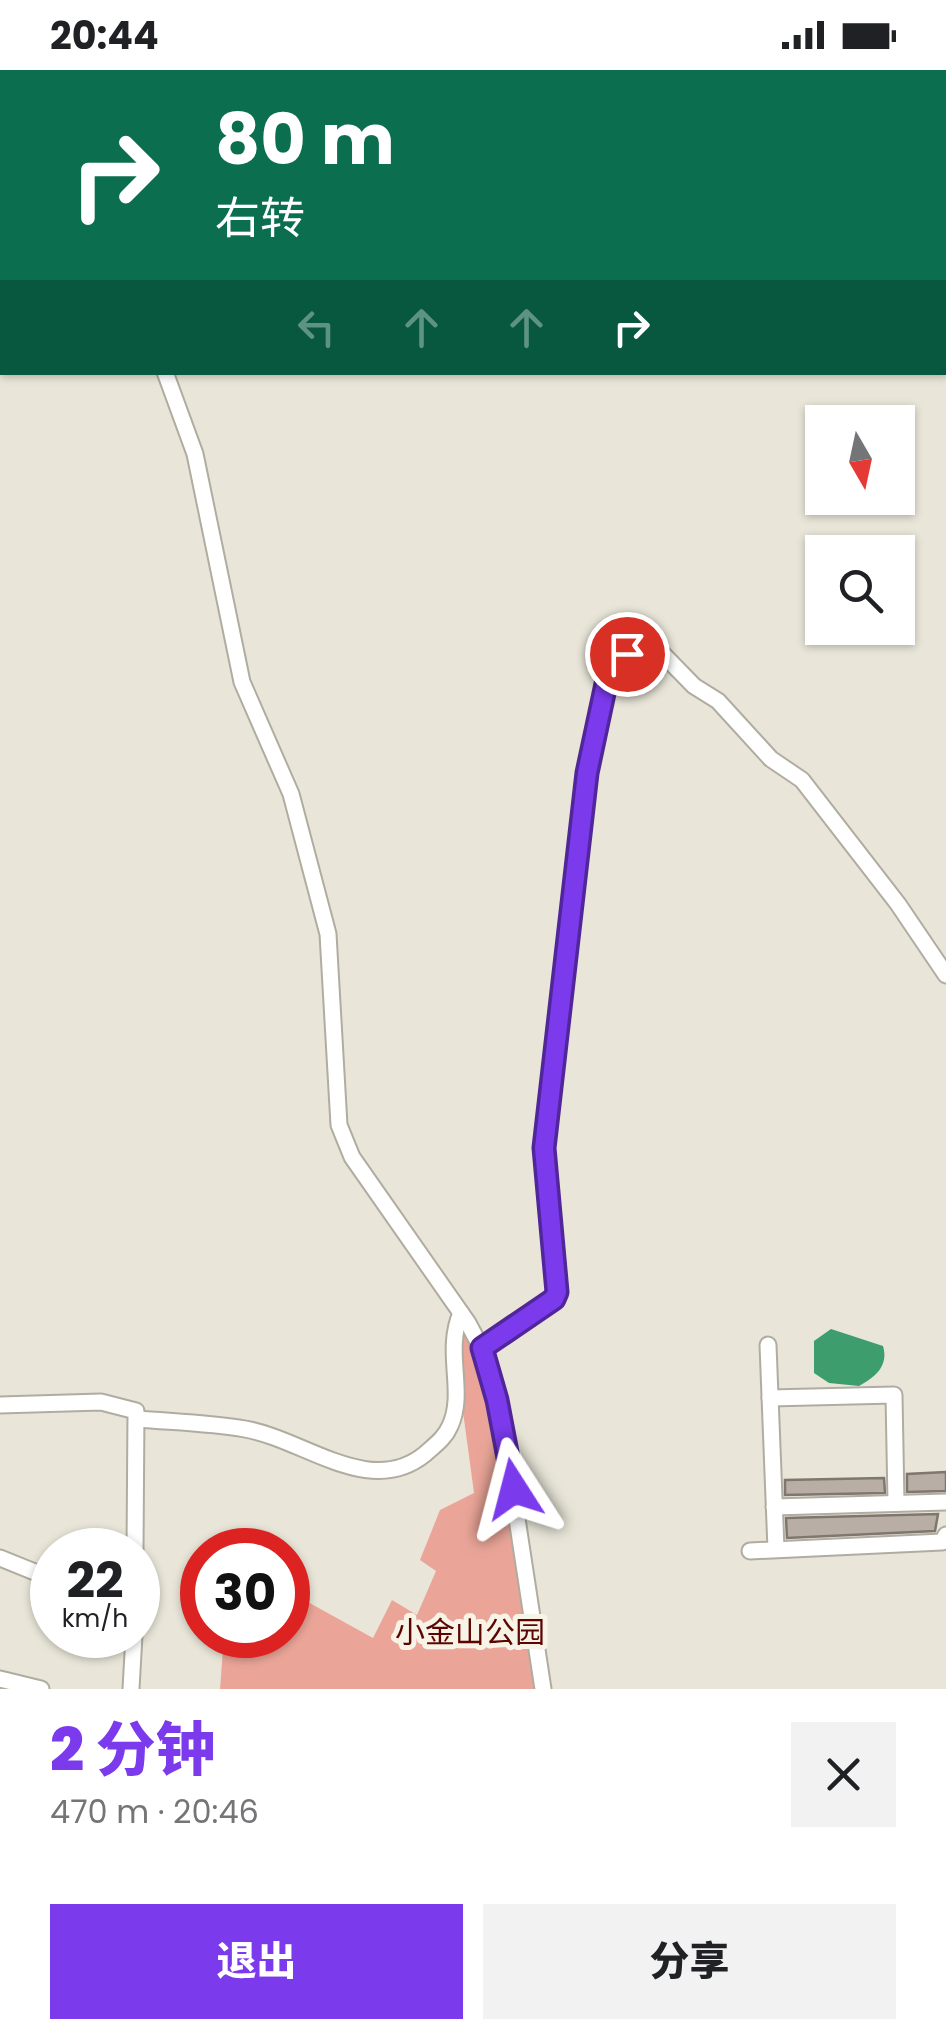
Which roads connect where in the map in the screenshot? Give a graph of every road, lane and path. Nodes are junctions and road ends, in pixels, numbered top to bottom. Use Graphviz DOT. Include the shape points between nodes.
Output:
graph roads {
  1 [pos="166,375"];
  2 [pos="946,976"];
  3 [pos="460,1313"];
  4 [pos="768,1345"];
  5 [pos="482,1348"];
  6 [pos="770,1398"];
  7 [pos="0,1405"];
  8 [pos="138,1418"];
  9 [pos="946,1502"];
  10 [pos="896,1503"];
  11 [pos="774,1507"];
  12 [pos="135,1528"];
  13 [pos="946,1535"];
  14 [pos="776,1550"];
  15 [pos="750,1551"];
  16 [pos="0,1558"];
  17 [pos="30,1570"];
  18 [pos="133,1658"];
  19 [pos="0,1678"];
  20 [pos="40,1689"];
  21 [pos="131,1689"];
  22 [pos="543,1689"];
  1 -- 3 [label="street" via="196,454 242,682 290,794 325,920 334,974 339,1126 352,1158"];
  2 -- 5 [label="street" via="802,780 771,759 652,642 627,654 606,684 587,773 544,1148 557,1292"];
  3 -- 5 [label="street"];
  3 -- 8 [label="street" via="452,1334 451,1425 444,1438 400,1470 371,1472 247,1429"];
  4 -- 6 [label="street"];
  5 -- 22 [label="street" via="503,1427"];
  6 -- 10 [label="street" via="894,1395"];
  6 -- 11 [label="street"];
  7 -- 8 [label="street" via="102,1402 131,1406"];
  8 -- 12 [label="street"];
  9 -- 10 [label="street"];
  10 -- 11 [label="street"];
  11 -- 14 [label="street"];
  13 -- 14 [label="street" via="942,1542"];
  14 -- 15 [label="street"];
  16 -- 17 [label="street"];
  18 -- 21 [label="street"];
  19 -- 20 [label="street"];
}
